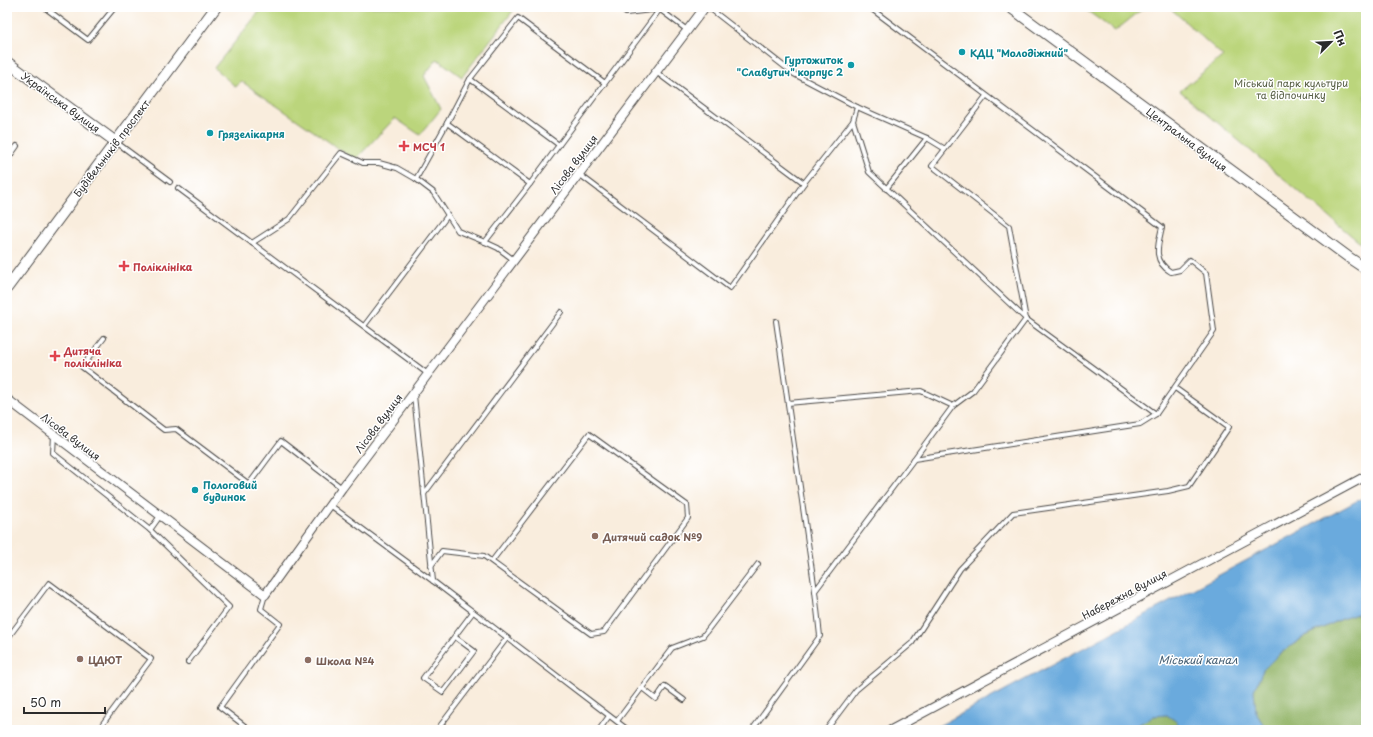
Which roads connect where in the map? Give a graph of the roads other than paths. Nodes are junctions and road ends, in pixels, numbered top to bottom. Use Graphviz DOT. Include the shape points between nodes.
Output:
graph roads {
  1 [pos="44,7"];
  2 [pos="115,7"];
  3 [pos="216,7"];
  4 [pos="618,7"];
  5 [pos="705,7"];
  6 [pos="708,7"];
  7 [pos="870,7"];
  8 [pos="1010,7"];
  9 [pos="658,8"];
  10 [pos="687,30"];
  11 [pos="7,62"];
  12 [pos="656,72"];
  13 [pos="470,79"];
  14 [pos="605,83"];
  15 [pos="986,96"];
  16 [pos="857,107"];
  17 [pos="853,121"];
  18 [pos="447,123"];
  19 [pos="926,138"];
  20 [pos="116,142"];
  21 [pos="559,145"];
  22 [pos="17,146"];
  23 [pos="945,149"];
  24 [pos="7,160"];
  25 [pos="578,174"];
  26 [pos="416,179"];
  27 [pos="170,182"];
  28 [pos="804,183"];
  29 [pos="530,184"];
  30 [pos="178,188"];
  31 [pos="886,189"];
  32 [pos="448,215"];
  33 [pos="485,242"];
  34 [pos="252,243"];
  35 [pos="514,260"];
  36 [pos="1366,269"];
  37 [pos="7,288"];
  38 [pos="561,312"];
  39 [pos="1026,318"];
  40 [pos="776,321"];
  41 [pos="364,326"];
  42 [pos="104,338"];
  43 [pos="428,374"];
  44 [pos="1175,388"];
  45 [pos="414,393"];
  46 [pos="7,399"];
  47 [pos="788,403"];
  48 [pos="953,406"];
  49 [pos="1156,414"];
  50 [pos="54,435"];
  51 [pos="914,458"];
  52 [pos="1366,476"];
  53 [pos="342,488"];
  54 [pos="424,494"];
  55 [pos="330,505"];
  56 [pos="160,516"];
  57 [pos="150,530"];
  58 [pos="492,561"];
  59 [pos="758,564"];
  60 [pos="431,566"];
  61 [pos="433,581"];
  62 [pos="815,591"];
  63 [pos="265,595"];
  64 [pos="473,612"];
  65 [pos="455,637"];
  66 [pos="507,638"];
  67 [pos="7,640"];
  68 [pos="188,662"];
  69 [pos="642,688"];
  70 [pos="684,700"];
  71 [pos="609,716"];
  72 [pos="617,721"];
  73 [pos="98,730"];
  74 [pos="250,730"];
  75 [pos="437,730"];
  76 [pos="598,730"];
  77 [pos="628,730"];
  78 [pos="752,730"];
  79 [pos="826,730"];
  80 [pos="891,730"];
  1 -- 2 [label="lane" via="88,40"];
  3 -- 20 [label="street, Будівельників проспект"];
  4 -- 9 [label="lane" via="626,13"];
  5 -- 10 [label="street, Лісова вулиця"];
  6 -- 16 [label="lane" via="794,74"];
  7 -- 15 [label="lane"];
  8 -- 36 [label="street, Центральна вулиця"];
  9 -- 10 [label="lane"];
  9 -- 14 [label="lane"];
  10 -- 12 [label="street, Лісова вулиця"];
  11 -- 20 [label="street, Українська вулиця"];
  12 -- 25 [label="street, Лісова вулиця"];
  12 -- 28 [label="lane"];
  13 -- 14 [label="lane" via="518,18"];
  13 -- 18 [label="lane"];
  13 -- 21 [label="lane"];
  14 -- 21 [label="lane"];
  15 -- 23 [label="lane"];
  15 -- 44 [label="lane" via="1162,227 1158,257 1164,268 1171,272 1180,270 1190,260 1206,273 1214,331"];
  16 -- 17 [label="lane"];
  16 -- 19 [label="lane"];
  17 -- 28 [label="lane"];
  17 -- 31 [label="lane" via="870,172"];
  18 -- 26 [label="lane"];
  18 -- 29 [label="lane"];
  19 -- 23 [label="lane"];
  19 -- 31 [label="lane"];
  20 -- 27 [label="lane"];
  20 -- 37 [label="street, Будівельників проспект"];
  21 -- 29 [label="lane"];
  22 -- 24 [label="lane"];
  23 -- 39 [label="lane" via="932,166 1009,226"];
  25 -- 28 [label="lane" via="730,288"];
  25 -- 35 [label="street, Лісова вулиця"];
  26 -- 32 [label="lane" via="433,192"];
  26 -- 34 [label="lane" via="397,168 379,163 363,163 341,153 288,220"];
  29 -- 33 [label="lane"];
  30 -- 34 [label="lane"];
  31 -- 39 [label="lane"];
  32 -- 33 [label="lane" via="458,231"];
  32 -- 41 [label="lane"];
  33 -- 35 [label="lane"];
  34 -- 41 [label="lane"];
  35 -- 43 [label="street, Лісова вулиця"];
  38 -- 54 [label="lane"];
  39 -- 48 [label="lane" via="973,391"];
  39 -- 49 [label="lane"];
  40 -- 47 [label="lane"];
  41 -- 43 [label="lane"];
  42 -- 53 [label="lane" via="82,367 164,430 176,429 249,484 281,441"];
  43 -- 45 [label="street, Лісова вулиця"];
  44 -- 49 [label="lane"];
  44 -- 79 [label="lane" via="1229,427 1189,486 1013,513 960,569 912,643 856,690"];
  45 -- 53 [label="street, Лісова вулиця"];
  45 -- 54 [label="lane"];
  46 -- 50 [label="street, Лісова вулиця"];
  47 -- 48 [label="lane" via="921,391"];
  47 -- 62 [label="lane"];
  48 -- 51 [label="lane"];
  49 -- 51 [label="lane" via="1140,424"];
  50 -- 56 [label="street, Лісова вулиця"];
  50 -- 57 [label="lane" via="53,453"];
  51 -- 62 [label="lane"];
  52 -- 80 [label="street, Набережна вулиця"];
  53 -- 55 [label="street, Лісова вулиця"];
  54 -- 60 [label="lane"];
  55 -- 61 [label="lane"];
  55 -- 63 [label="street, Лісова вулиця"];
  56 -- 57 [label="lane"];
  56 -- 63 [label="street, Лісова вулиця"];
  57 -- 68 [label="lane" via="229,607"];
  58 -- 58 [label="lane" via="589,434 687,505 688,518 604,632 591,634"];
  58 -- 60 [label="lane" via="484,556 442,552"];
  59 -- 69 [label="lane" via="704,636 672,648"];
  60 -- 61 [label="lane"];
  61 -- 64 [label="lane"];
  62 -- 78 [label="lane" via="820,636"];
  63 -- 74 [label="lane" via="261,609 280,624 220,707"];
  64 -- 65 [label="lane"];
  64 -- 66 [label="lane"];
  65 -- 65 [label="lane" via="474,651 443,692 423,678"];
  66 -- 71 [label="lane"];
  66 -- 75 [label="lane"];
  67 -- 73 [label="lane" via="49,583 151,659"];
  69 -- 70 [label="lane" via="656,699 665,686"];
  69 -- 72 [label="lane"];
  71 -- 72 [label="lane"];
  71 -- 76 [label="lane"];
  72 -- 77 [label="lane"];
}
